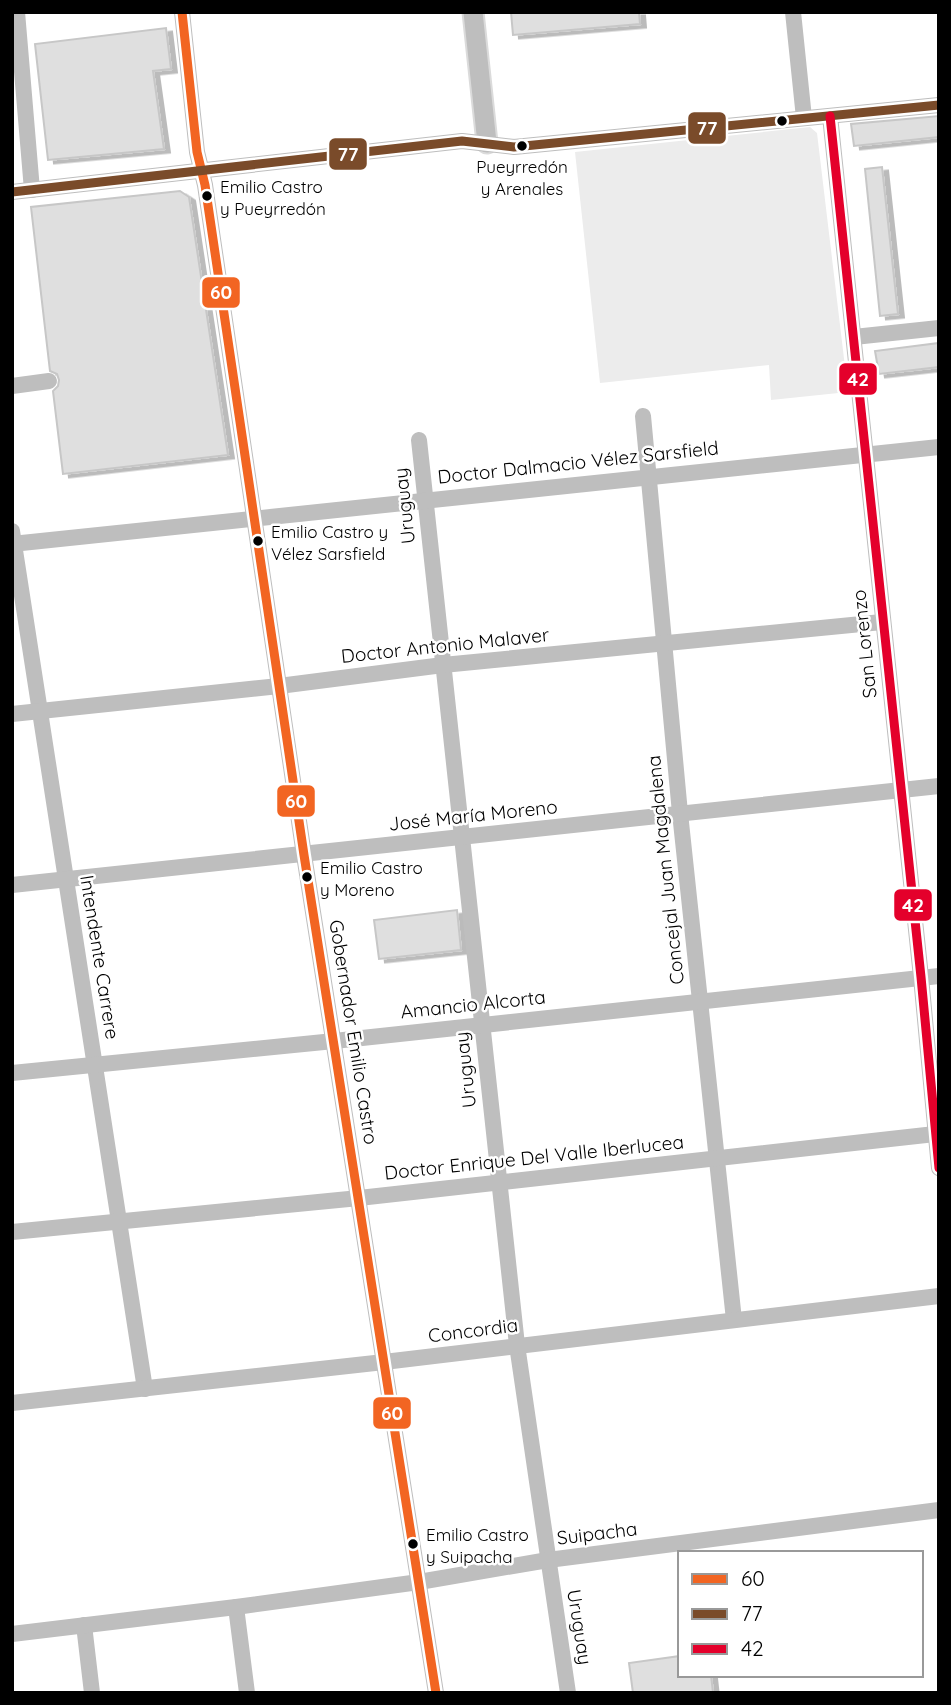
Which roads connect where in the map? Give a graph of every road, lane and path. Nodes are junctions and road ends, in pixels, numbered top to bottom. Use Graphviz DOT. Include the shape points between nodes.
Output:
graph roads {
  1 [pos="17,12"];
  2 [pos="182,12"];
  3 [pos="473,12"];
  4 [pos="793,12"];
  5 [pos="939,105"];
  6 [pos="830,116"];
  7 [pos="804,118"];
  8 [pos="487,143"];
  9 [pos="200,170"];
  10 [pos="32,190"];
  11 [pos="12,192"];
  12 [pos="939,328"];
  13 [pos="854,337"];
  14 [pos="48,381"];
  15 [pos="12,386"];
  16 [pos="643,416"];
  17 [pos="418,440"];
  18 [pos="939,446"];
  19 [pos="867,454"];
  20 [pos="648,476"];
  21 [pos="425,499"];
  22 [pos="254,516"];
  23 [pos="13,539"];
  24 [pos="882,622"];
  25 [pos="664,644"];
  26 [pos="443,665"];
  27 [pos="279,686"];
  28 [pos="41,712"];
  29 [pos="12,714"];
  30 [pos="939,786"];
  31 [pos="901,789"];
  32 [pos="680,813"];
  33 [pos="461,838"];
  34 [pos="304,855"];
  35 [pos="67,880"];
  36 [pos="12,885"];
  37 [pos="939,976"];
  38 [pos="921,977"];
  39 [pos="701,1002"];
  40 [pos="481,1024"];
  41 [pos="334,1041"];
  42 [pos="95,1063"];
  43 [pos="12,1073"];
  44 [pos="935,1134"];
  45 [pos="718,1157"];
  46 [pos="939,1168"];
  47 [pos="498,1182"];
  48 [pos="359,1198"];
  49 [pos="120,1221"];
  50 [pos="12,1232"];
  51 [pos="939,1296"];
  52 [pos="734,1320"];
  53 [pos="517,1345"];
  54 [pos="383,1362"];
  55 [pos="145,1389"];
  56 [pos="12,1403"];
  57 [pos="939,1510"];
  58 [pos="548,1560"];
  59 [pos="419,1581"];
  60 [pos="236,1607"];
  61 [pos="84,1625"];
  62 [pos="12,1634"];
  63 [pos="92,1693"];
  64 [pos="247,1693"];
  65 [pos="436,1693"];
  66 [pos="568,1693"];
  1 -- 10 [label="street"];
  2 -- 9 [label="street, Gobernador Emilio Castro"];
  3 -- 8 [label="main road"];
  4 -- 7 [label="street"];
  5 -- 6 [label="street"];
  6 -- 7 [label="street"];
  6 -- 13 [label="street, San Lorenzo"];
  7 -- 8 [label="street" via="514,147"];
  8 -- 9 [label="street" via="462,141"];
  9 -- 10 [label="street"];
  9 -- 22 [label="street, Gobernador Emilio Castro"];
  10 -- 11 [label="street"];
  12 -- 13 [label="street"];
  13 -- 19 [label="street, San Lorenzo"];
  14 -- 15 [label="street"];
  16 -- 20 [label="street, Concejal Juan Magdalena"];
  17 -- 21 [label="street, Uruguay"];
  18 -- 19 [label="street, Doctor Dalmacio Vélez Sarsfield"];
  19 -- 20 [label="street, Doctor Dalmacio Vélez Sarsfield"];
  19 -- 24 [label="street, San Lorenzo"];
  20 -- 21 [label="street, Doctor Dalmacio Vélez Sarsfield"];
  20 -- 25 [label="street, Concejal Juan Magdalena"];
  21 -- 22 [label="street, Doctor Dalmacio Vélez Sarsfield"];
  21 -- 26 [label="street, Uruguay"];
  22 -- 23 [label="street, Doctor Dalmacio Vélez Sarsfield"];
  22 -- 27 [label="street, Gobernador Emilio Castro"];
  23 -- 28 [label="street, Intendente Carrere"];
  24 -- 25 [label="street, Doctor Antonio Malaver"];
  24 -- 31 [label="street, San Lorenzo"];
  25 -- 26 [label="street, Doctor Antonio Malaver"];
  25 -- 32 [label="street, Concejal Juan Magdalena"];
  26 -- 27 [label="street, Doctor Antonio Malaver"];
  26 -- 33 [label="street, Uruguay"];
  27 -- 28 [label="street, Doctor Antonio Malaver"];
  27 -- 34 [label="street, Gobernador Emilio Castro"];
  28 -- 29 [label="street, Doctor Antonio Malaver"];
  28 -- 35 [label="street, Intendente Carrere"];
  30 -- 31 [label="street, José María Moreno"];
  31 -- 32 [label="street, José María Moreno"];
  31 -- 38 [label="street, San Lorenzo"];
  32 -- 33 [label="street, José María Moreno"];
  32 -- 39 [label="street, Concejal Juan Magdalena"];
  33 -- 34 [label="street, José María Moreno"];
  33 -- 40 [label="street, Uruguay"];
  34 -- 35 [label="street, José María Moreno"];
  34 -- 41 [label="street, Gobernador Emilio Castro"];
  35 -- 36 [label="street, José María Moreno"];
  35 -- 42 [label="street, Intendente Carrere"];
  37 -- 38 [label="street, Amancio Alcorta"];
  38 -- 39 [label="street, Amancio Alcorta"];
  38 -- 44 [label="street, San Lorenzo"];
  39 -- 40 [label="street, Amancio Alcorta"];
  39 -- 45 [label="street, Concejal Juan Magdalena"];
  40 -- 41 [label="street, Amancio Alcorta"];
  40 -- 47 [label="street, Uruguay"];
  41 -- 42 [label="street, Amancio Alcorta"];
  41 -- 48 [label="street, Gobernador Emilio Castro"];
  42 -- 43 [label="street, Amancio Alcorta"];
  42 -- 49 [label="street, Intendente Carrere"];
  44 -- 45 [label="street, Doctor Enrique Del Valle Iberlucea"];
  44 -- 46 [label="street, San Lorenzo"];
  45 -- 47 [label="street, Doctor Enrique Del Valle Iberlucea"];
  45 -- 52 [label="street, Concejal Juan Magdalena"];
  47 -- 48 [label="street, Doctor Enrique Del Valle Iberlucea"];
  47 -- 53 [label="street, Uruguay"];
  48 -- 49 [label="street, Doctor Enrique Del Valle Iberlucea"];
  48 -- 54 [label="street, Gobernador Emilio Castro"];
  49 -- 50 [label="street, Doctor Enrique Del Valle Iberlucea"];
  49 -- 55 [label="street, Intendente Carrere"];
  51 -- 52 [label="street, Concordia"];
  52 -- 53 [label="street, Concordia"];
  53 -- 54 [label="street, Concordia"];
  53 -- 58 [label="street, Uruguay"];
  54 -- 55 [label="street, Concordia"];
  54 -- 59 [label="street, Gobernador Emilio Castro"];
  55 -- 56 [label="street, Concordia"];
  57 -- 58 [label="street, Suipacha"];
  58 -- 59 [label="street, Suipacha"];
  58 -- 66 [label="street, Uruguay"];
  59 -- 60 [label="street, Suipacha"];
  59 -- 65 [label="street, Gobernador Emilio Castro"];
  60 -- 61 [label="street, Suipacha"];
  60 -- 64 [label="street"];
  61 -- 62 [label="street, Suipacha"];
  61 -- 63 [label="street"];
}
